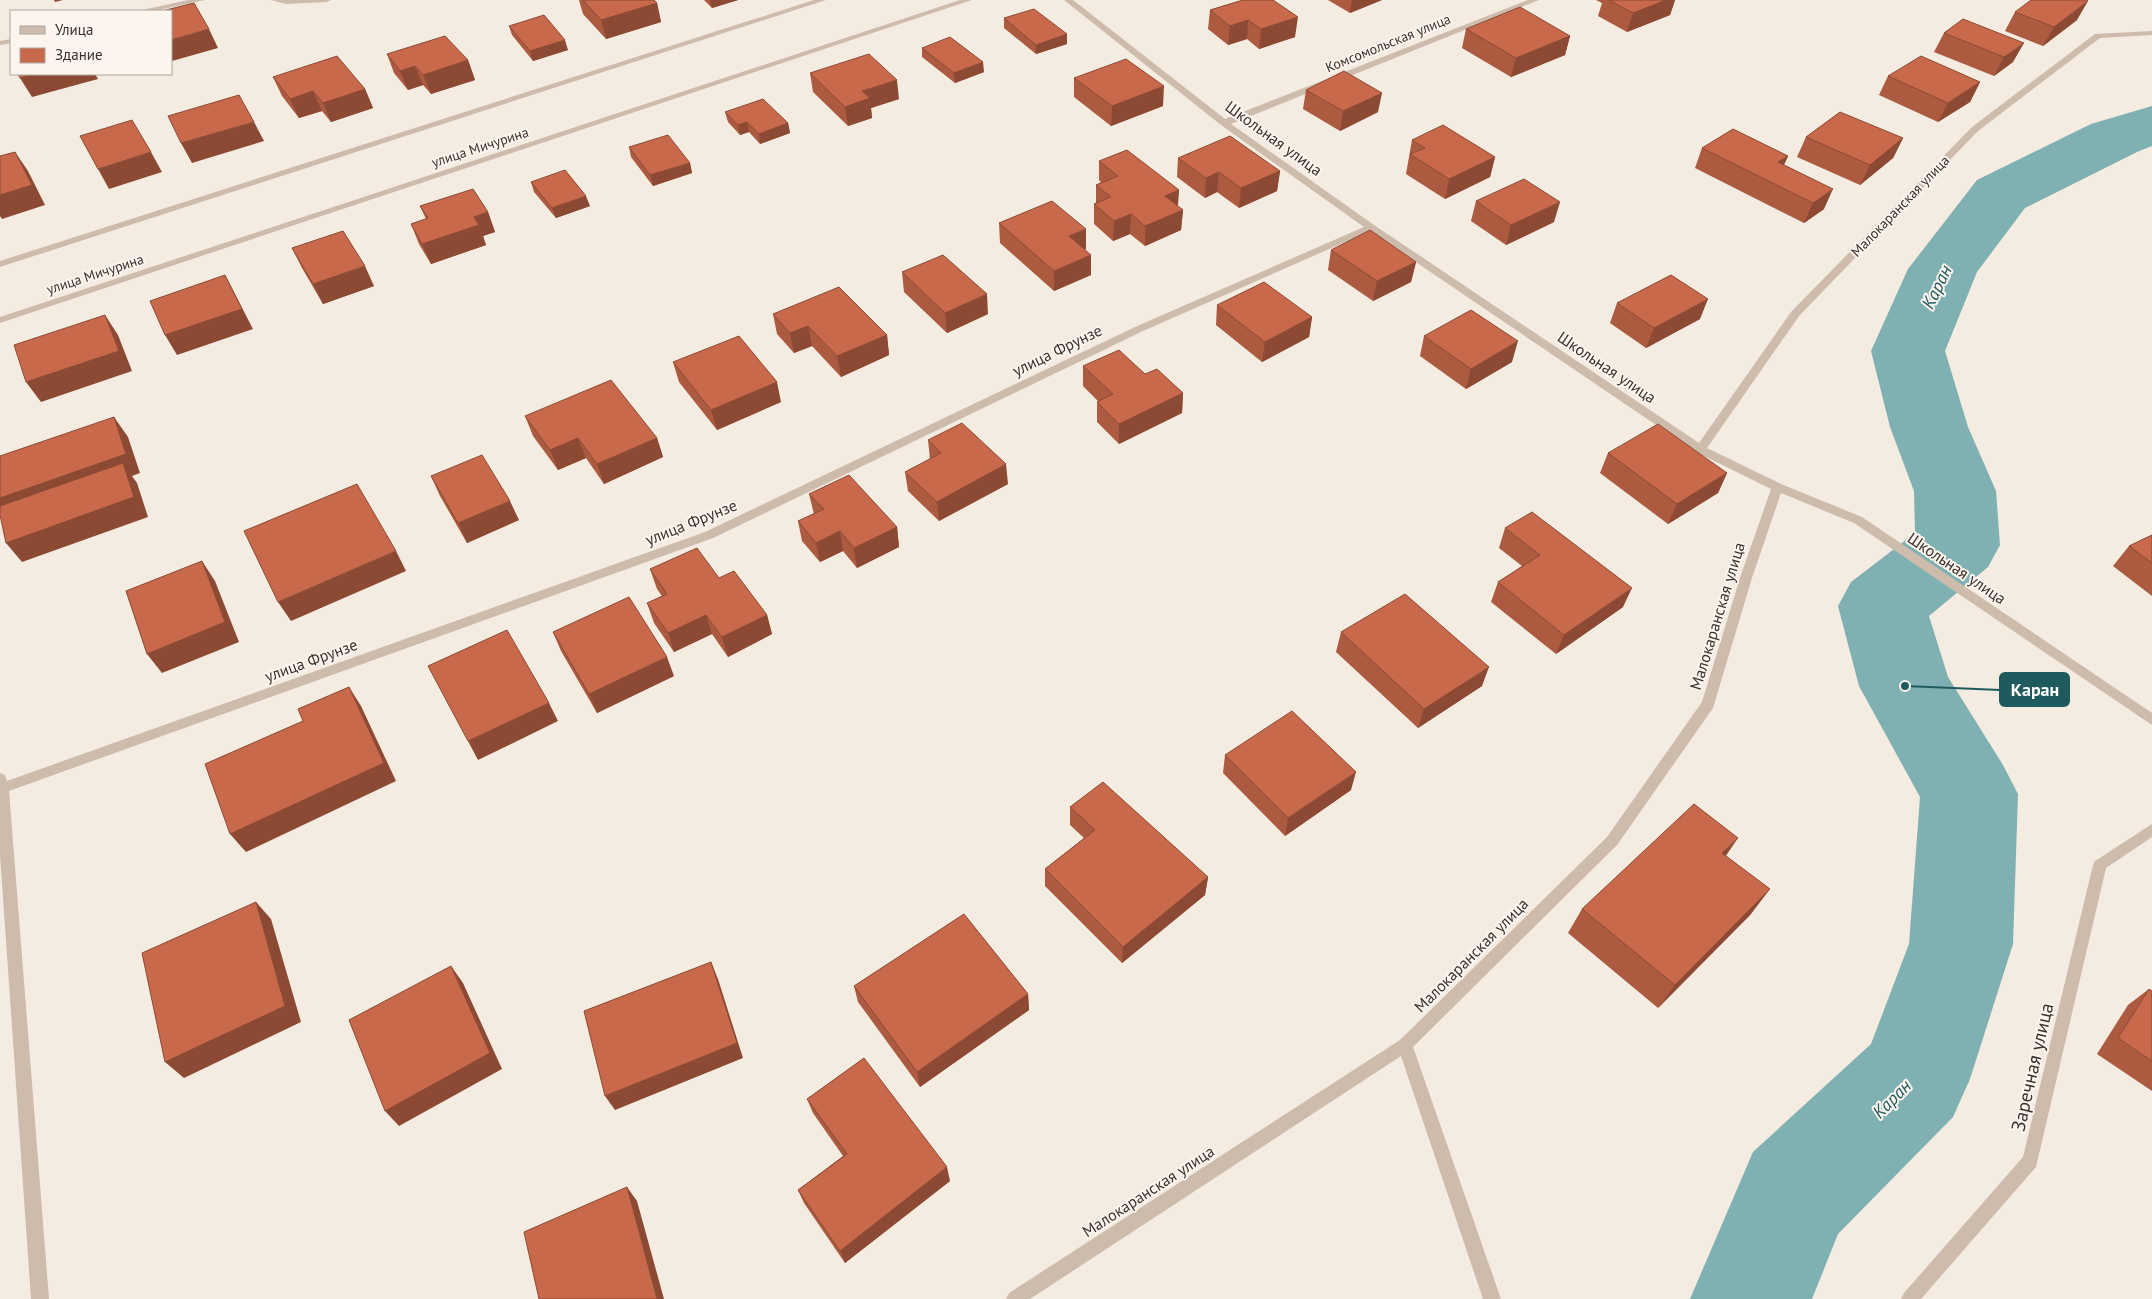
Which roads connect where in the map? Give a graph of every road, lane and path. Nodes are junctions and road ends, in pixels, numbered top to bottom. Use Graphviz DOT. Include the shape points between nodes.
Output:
graph roads {
  1 [pos="202,0"];
  2 [pos="275,0"];
  3 [pos="327,0"];
  4 [pos="822,0"];
  5 [pos="968,0"];
  6 [pos="1068,0"];
  7 [pos="1535,0"];
  8 [pos="147,10"];
  9 [pos="2152,33"];
  10 [pos="1224,123"];
  11 [pos="1371,227"];
  12 [pos="0,264"];
  13 [pos="0,320"];
  14 [pos="1700,449"];
  15 [pos="1777,487"];
  16 [pos="2152,720"];
  17 [pos="1,785"];
  18 [pos="2152,830"];
  19 [pos="1405,1044"];
  20 [pos="40,1299"];
  21 [pos="1014,1299"];
  22 [pos="1492,1299"];
  23 [pos="1910,1299"];
  1 -- 8 [label="street"];
  2 -- 3 [label="street"];
  4 -- 12 [label="street"];
  5 -- 13 [label="street, улица Мичурина"];
  6 -- 10 [label="street, Школьная улица"];
  7 -- 10 [label="street, Комсомольская улица"];
  9 -- 14 [label="street, Малокаранская улица" via="2098,36 1975,129 1795,314"];
  10 -- 11 [label="street, Школьная улица"];
  11 -- 14 [label="street, Школьная улица"];
  11 -- 17 [label="street, улица Фрунзе" via="1139,329 709,535"];
  14 -- 15 [label="street, Школьная улица"];
  15 -- 16 [label="street, Школьная улица" via="1858,520"];
  15 -- 19 [label="street, Малокаранская улица" via="1708,704 1612,841"];
  17 -- 20 [label="street"];
  18 -- 23 [label="street, Заречная улица" via="2100,865 2030,1161"];
  19 -- 21 [label="street, Малокаранская улица"];
  19 -- 22 [label="street"];
}
